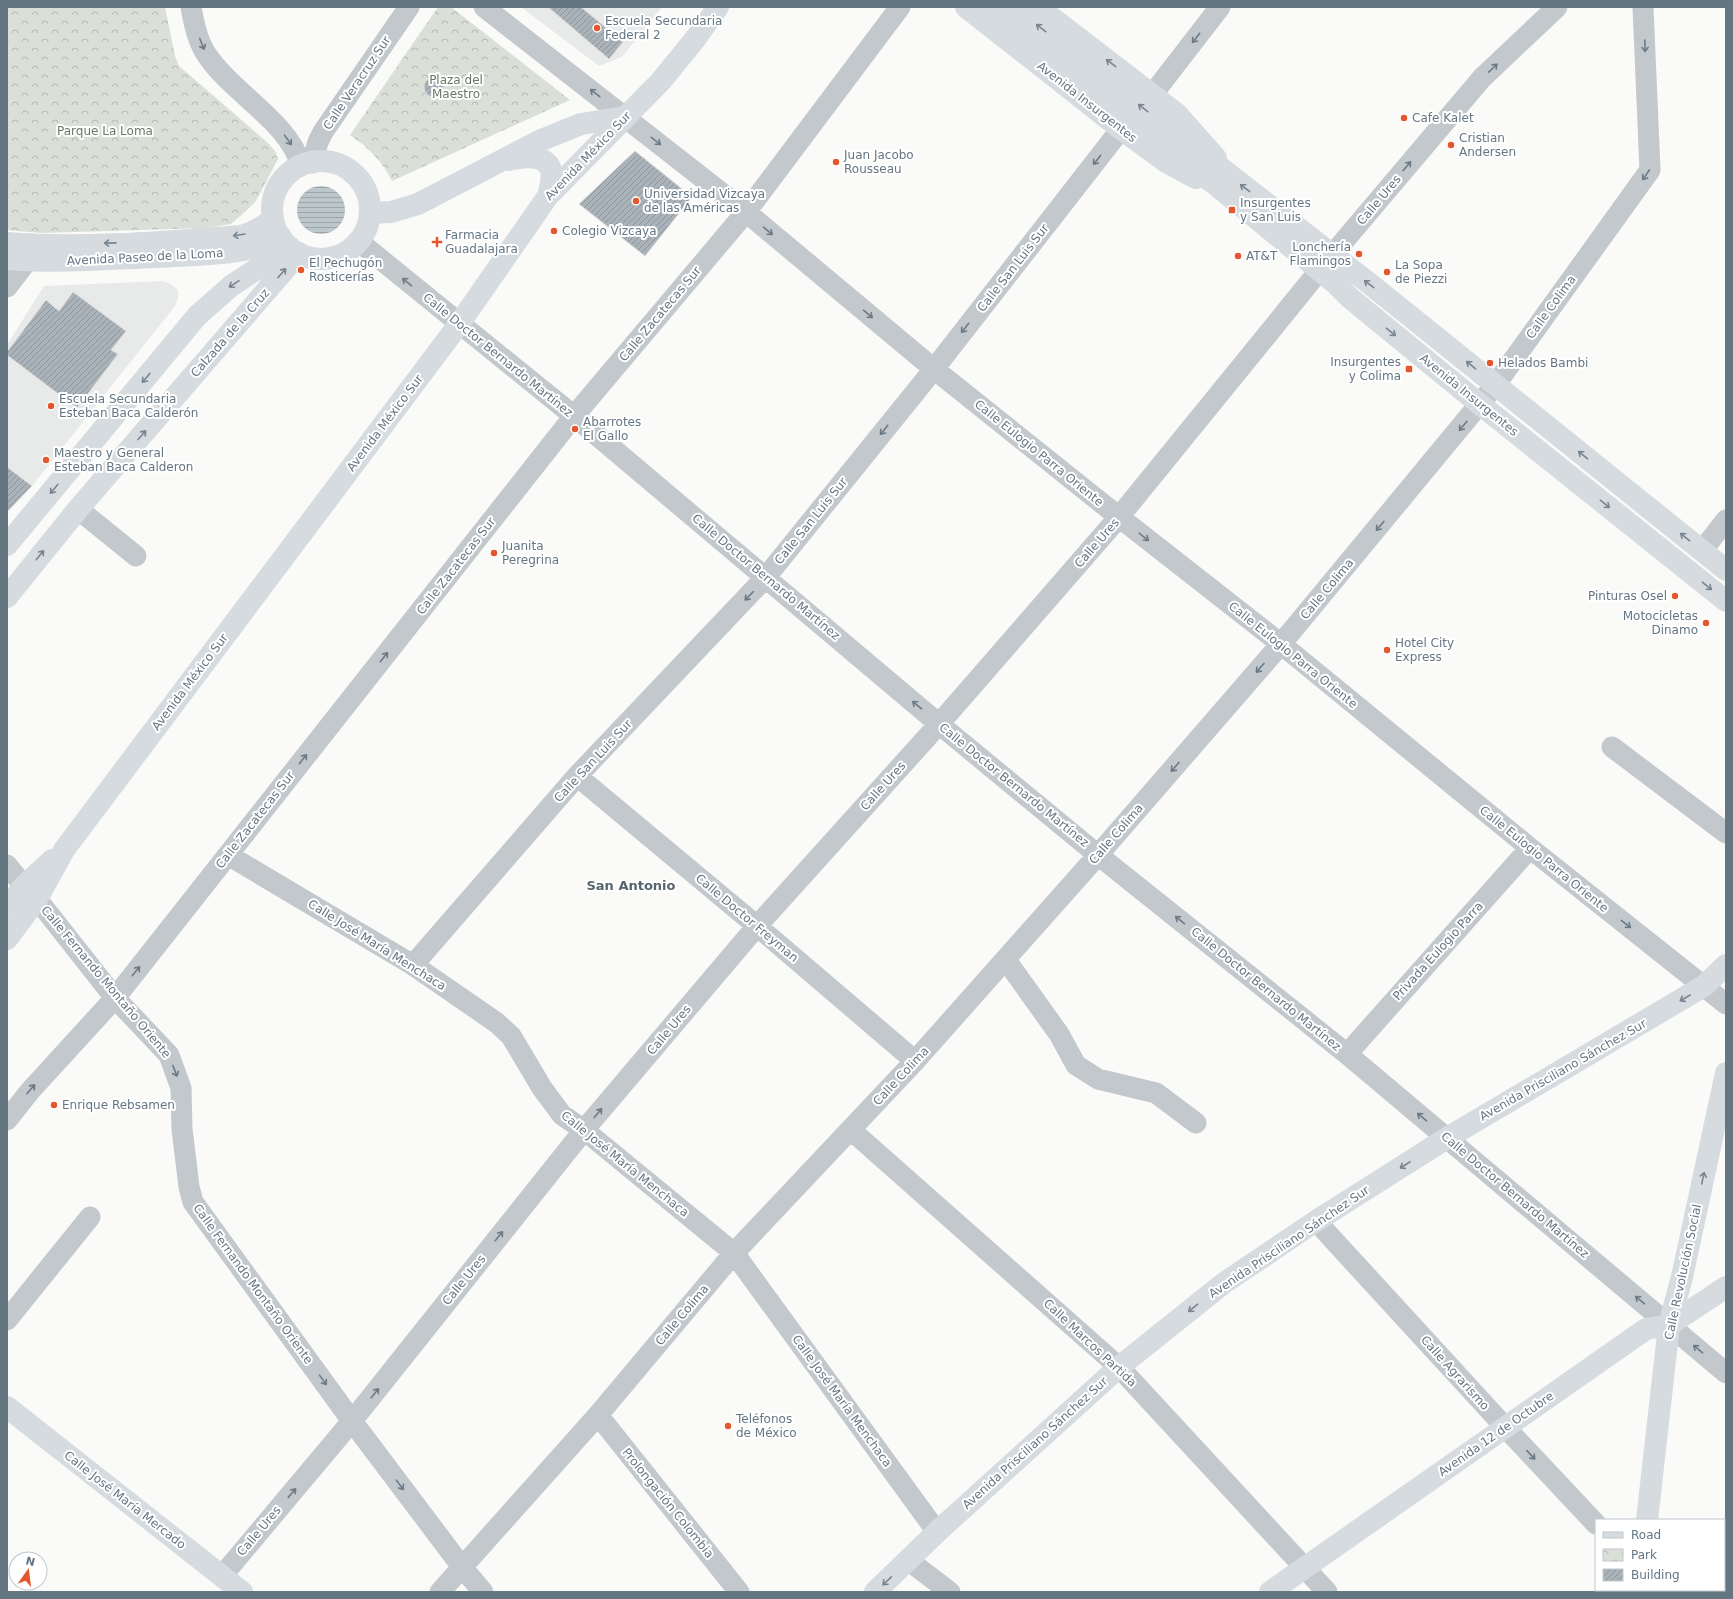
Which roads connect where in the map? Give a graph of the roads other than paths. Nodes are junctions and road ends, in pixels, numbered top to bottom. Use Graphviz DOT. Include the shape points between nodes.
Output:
graph roads {
  1 [pos="190,7"];
  2 [pos="409,7"];
  3 [pos="484,7"];
  4 [pos="718,7"];
  5 [pos="900,7"];
  6 [pos="966,7"];
  7 [pos="989,7"];
  8 [pos="1014,7"];
  9 [pos="1038,7"];
  10 [pos="1220,7"];
  11 [pos="1557,7"];
  12 [pos="1643,7"];
  13 [pos="1152,95"];
  14 [pos="626,117"];
  15 [pos="1121,129"];
  16 [pos="499,162"];
  17 [pos="306,164"];
  18 [pos="1220,178"];
  19 [pos="548,196"];
  20 [pos="746,212"];
  21 [pos="370,213"];
  22 [pos="286,239"];
  23 [pos="358,241"];
  24 [pos="7,244"];
  25 [pos="25,255"];
  26 [pos="1326,263"];
  27 [pos="7,287"];
  28 [pos="459,324"];
  29 [pos="934,369"];
  30 [pos="1496,384"];
  31 [pos="1480,405"];
  32 [pos="574,416"];
  33 [pos="78,509"];
  34 [pos="1119,517"];
  35 [pos="1726,520"];
  36 [pos="7,545"];
  37 [pos="1702,551"];
  38 [pos="136,556"];
  39 [pos="1726,570"];
  40 [pos="766,577"];
  41 [pos="11,584"];
  42 [pos="1726,601"];
  43 [pos="1281,644"];
  44 [pos="939,724"];
  45 [pos="1612,747"];
  46 [pos="577,776"];
  47 [pos="1726,833"];
  48 [pos="1530,848"];
  49 [pos="64,850"];
  50 [pos="228,855"];
  51 [pos="1098,855"];
  52 [pos="7,865"];
  53 [pos="31,892"];
  54 [pos="7,907"];
  55 [pos="7,922"];
  56 [pos="758,926"];
  57 [pos="7,939"];
  58 [pos="1006,960"];
  59 [pos="413,965"];
  60 [pos="1726,965"];
  61 [pos="1704,986"];
  62 [pos="115,998"];
  63 [pos="1726,1004"];
  64 [pos="1347,1054"];
  65 [pos="915,1061"];
  66 [pos="1726,1073"];
  67 [pos="7,1120"];
  68 [pos="1196,1123"];
  69 [pos="584,1130"];
  70 [pos="851,1130"];
  71 [pos="1446,1138"];
  72 [pos="90,1217"];
  73 [pos="1316,1221"];
  74 [pos="734,1253"];
  75 [pos="1726,1287"];
  76 [pos="7,1320"];
  77 [pos="1669,1325"];
  78 [pos="1119,1367"];
  79 [pos="1726,1373"];
  80 [pos="7,1407"];
  81 [pos="598,1415"];
  82 [pos="352,1421"];
  83 [pos="1505,1427"];
  84 [pos="1648,1519"];
  85 [pos="1595,1523"];
  86 [pos="937,1532"];
  87 [pos="908,1560"];
  88 [pos="462,1567"];
  89 [pos="1305,1569"];
  90 [pos="222,1576"];
  91 [pos="242,1592"];
  92 [pos="440,1592"];
  93 [pos="483,1592"];
  94 [pos="738,1592"];
  95 [pos="875,1592"];
  96 [pos="950,1592"];
  97 [pos="1270,1592"];
  98 [pos="1327,1592"];
  1 -- 17 [label="street, one-way" via="208,58 219,72 280,129"];
  2 -- 17 [label="street, Calle Veracruz Sur" via="323,132"];
  14 -- 3 [label="street, Calle Eulogio Parra Oriente, one-way"];
  4 -- 14 [label="main road, Avenida México Sur" via="661,80"];
  5 -- 20 [label="street, Calle Zacatecas Sur"];
  6 -- 15 [label="main road, Avenida Insurgentes"];
  7 -- 18 [label="main road, Avenida Insurgentes" via="1154,139"];
  18 -- 8 [label="main road, Avenida Insurgentes, one-way"];
  13 -- 9 [label="main road, Avenida Insurgentes, one-way"];
  10 -- 13 [label="street, one-way"];
  26 -- 11 [label="street, Calle Ures, one-way" via="1482,78"];
  12 -- 30 [label="street, Calle Colima, one-way" via="1650,170"];
  13 -- 18 [label="main road, Avenida Insurgentes" via="1177,114 1211,151"];
  14 -- 16 [label="main road" via="581,124 539,141"];
  14 -- 19 [label="main road, Avenida México Sur"];
  14 -- 20 [label="street, Calle Eulogio Parra Oriente, one-way"];
  15 -- 18 [label="main road, Avenida Insurgentes" via="1166,162 1198,179"];
  15 -- 29 [label="street, Calle San Luis Sur, one-way"];
  16 -- 19 [label="main road" via="520,157 542,160 551,170"];
  16 -- 21 [label="main road" via="418,204 391,212"];
  17 -- 21 [label="main road" via="323,161 340,164 354,173 365,187"];
  17 -- 22 [label="main road" via="292,171 280,183 274,197 272,213"];
  18 -- 26 [label="main road, Avenida Insurgentes"];
  19 -- 28 [label="main road, Avenida México Sur"];
  20 -- 29 [label="street, Calle Eulogio Parra Oriente, one-way"];
  20 -- 32 [label="street, Calle Zacatecas Sur"];
  21 -- 23 [label="main road" via="364,234"];
  22 -- 23 [label="main road" via="310,258 326,259 341,255"];
  22 -- 25 [label="main road, Avenida Paseo de la Loma" via="265,226 242,236 142,242"];
  33 -- 22 [label="main road, Calzada de la Cruz, one-way"];
  22 -- 36 [label="main road, Calzada de la Cruz, one-way" via="197,316"];
  28 -- 23 [label="street, Calle Doctor Bernardo Martínez, one-way"];
  24 -- 25 [label="main road, Avenida Paseo de la Loma"];
  25 -- 27 [label="street"];
  30 -- 26 [label="main road, Avenida Insurgentes, one-way"];
  26 -- 31 [label="main road, Avenida Insurgentes, one-way" via="1336,284 1350,298"];
  26 -- 34 [label="street, Calle Ures"];
  28 -- 32 [label="street, Calle Doctor Bernardo Martínez"];
  28 -- 49 [label="main road, Avenida México Sur"];
  29 -- 34 [label="street, Calle Eulogio Parra Oriente"];
  29 -- 40 [label="street, Calle San Luis Sur, one-way"];
  30 -- 31 [label="street, Calle Colima"];
  37 -- 30 [label="main road, Avenida Insurgentes, one-way"];
  31 -- 42 [label="main road, Avenida Insurgentes, one-way"];
  31 -- 43 [label="street, Calle Colima, one-way"];
  32 -- 40 [label="street, Calle Doctor Bernardo Martínez"];
  50 -- 32 [label="street, Calle Zacatecas Sur, one-way"];
  33 -- 38 [label="street"];
  41 -- 33 [label="main road, Calzada de la Cruz, one-way"];
  34 -- 43 [label="street, Calle Eulogio Parra Oriente, one-way"];
  34 -- 44 [label="street, Calle Ures"];
  35 -- 37 [label="street"];
  37 -- 39 [label="main road, Avenida Insurgentes"];
  44 -- 40 [label="street, Calle Doctor Bernardo Martínez, one-way"];
  40 -- 46 [label="street, Calle San Luis Sur, one-way"];
  43 -- 48 [label="street, Calle Eulogio Parra Oriente"];
  43 -- 51 [label="street, Calle Colima, one-way"];
  44 -- 51 [label="street, Calle Doctor Bernardo Martínez"];
  44 -- 56 [label="street, Calle Ures"];
  45 -- 47 [label="street"];
  46 -- 56 [label="street, Calle Doctor Freyman"];
  46 -- 59 [label="street, Calle San Luis Sur"];
  48 -- 61 [label="street, Calle Eulogio Parra Oriente, one-way"];
  48 -- 64 [label="street, Privada Eulogio Parra"];
  49 -- 53 [label="main road, Avenida México Sur"];
  49 -- 55 [label="main road"];
  50 -- 59 [label="street, Calle José María Menchaca"];
  62 -- 50 [label="street, Calle Zacatecas Sur, one-way"];
  51 -- 58 [label="street, Calle Colima"];
  64 -- 51 [label="street, Calle Doctor Bernardo Martínez, one-way"];
  52 -- 53 [label="street, Calle Fernando Montaño Oriente"];
  53 -- 54 [label="main road, Avenida México Sur"];
  53 -- 57 [label="main road, Avenida México Sur"];
  53 -- 62 [label="street, Calle Fernando Montaño Oriente"];
  56 -- 65 [label="street, Calle Doctor Freyman"];
  69 -- 56 [label="street, Calle Ures, one-way"];
  58 -- 65 [label="street, Calle Colima"];
  58 -- 68 [label="street" via="1059,1034 1076,1066 1098,1079 1156,1093"];
  59 -- 69 [label="street, Calle José María Menchaca" via="470,1003 512,1036 542,1088 562,1115"];
  60 -- 61 [label="main road, Avenida Prisciliano Sánchez Sur"];
  61 -- 63 [label="street, Calle Eulogio Parra Oriente"];
  61 -- 71 [label="main road, Avenida Prisciliano Sánchez Sur, one-way"];
  67 -- 62 [label="street, Calle Zacatecas Sur, one-way" via="30,1091"];
  62 -- 82 [label="street, Calle Fernando Montaño Oriente, one-way" via="169,1054 181,1088 182,1129 193,1202"];
  71 -- 64 [label="street, Calle Doctor Bernardo Martínez, one-way"];
  65 -- 70 [label="street, Calle Colima"];
  77 -- 66 [label="main road, Calle Revolución Social, one-way" via="1682,1277"];
  69 -- 74 [label="street, Calle José María Menchaca"];
  82 -- 69 [label="street, Calle Ures, one-way"];
  70 -- 74 [label="street, Calle Colima"];
  70 -- 78 [label="street, Calle Marcos Partida"];
  71 -- 73 [label="main road, Avenida Prisciliano Sánchez Sur, one-way"];
  77 -- 71 [label="street, Calle Doctor Bernardo Martínez, one-way"];
  72 -- 76 [label="street"];
  73 -- 78 [label="main road, Avenida Prisciliano Sánchez Sur, one-way" via="1224,1283"];
  73 -- 83 [label="street, Calle Agrarismo"];
  74 -- 81 [label="street, Calle Colima"];
  74 -- 86 [label="street, Calle José María Menchaca"];
  75 -- 77 [label="main road, Avenida 12 de Octubre"];
  79 -- 77 [label="street, Calle Doctor Bernardo Martínez, one-way"];
  77 -- 83 [label="main road, Avenida 12 de Octubre" via="1646,1329"];
  77 -- 84 [label="main road, Calle Revolución Social"];
  78 -- 86 [label="main road, Avenida Prisciliano Sánchez Sur"];
  78 -- 89 [label="street, Calle Marcos Partida"];
  80 -- 90 [label="main road, Calle José María Mercado"];
  81 -- 88 [label="street, Calle Colima"];
  81 -- 94 [label="street, Prolongación Colombia"];
  82 -- 88 [label="street, Calle Fernando Montaño Oriente, one-way"];
  90 -- 82 [label="street, Calle Ures, one-way"];
  83 -- 85 [label="street, Calle Agrarismo, one-way"];
  83 -- 89 [label="main road, Avenida 12 de Octubre"];
  86 -- 87 [label="main road, Avenida Prisciliano Sánchez Sur"];
  87 -- 95 [label="main road, Avenida Prisciliano Sánchez Sur, one-way"];
  87 -- 96 [label="street"];
  88 -- 92 [label="street, Calle Colima"];
  88 -- 93 [label="street, Calle Fernando Montaño Oriente"];
  89 -- 97 [label="main road, Avenida 12 de Octubre"];
  89 -- 98 [label="street, Calle Marcos Partida"];
  90 -- 91 [label="main road, Calle José María Mercado"];
}
